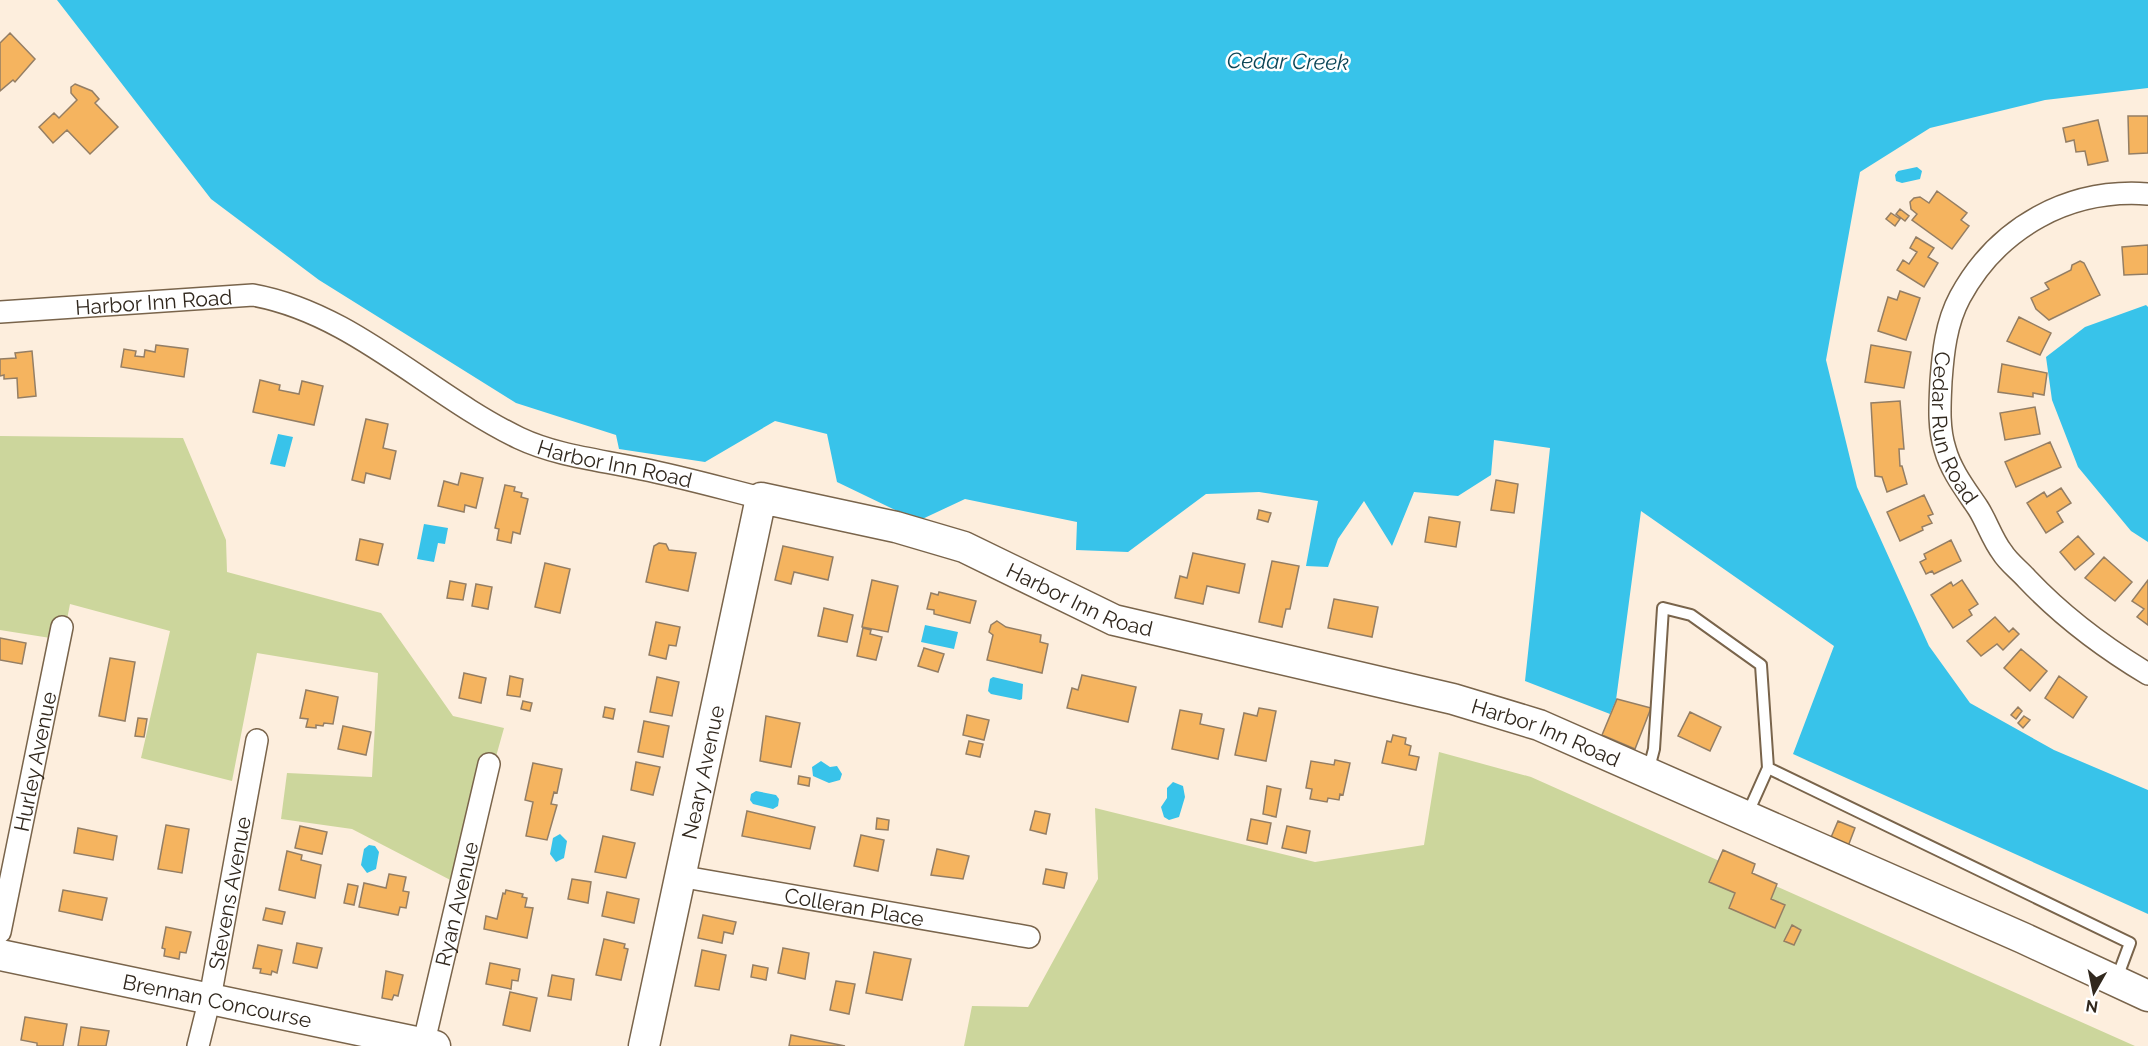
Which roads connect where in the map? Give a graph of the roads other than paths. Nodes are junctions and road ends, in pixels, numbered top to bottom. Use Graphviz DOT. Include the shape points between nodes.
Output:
graph roads {
  1 [pos="2148,194"];
  2 [pos="0,312"];
  3 [pos="761,498"];
  4 [pos="62,627"];
  5 [pos="2148,674"];
  6 [pos="257,740"];
  7 [pos="489,764"];
  8 [pos="1768,768"];
  9 [pos="1648,773"];
  10 [pos="1747,817"];
  11 [pos="679,876"];
  12 [pos="0,932"];
  13 [pos="1029,937"];
  14 [pos="0,955"];
  15 [pos="2116,981"];
  16 [pos="2148,996"];
  17 [pos="210,998"];
  18 [pos="427,1045"];
  19 [pos="198,1046"];
  20 [pos="644,1046"];
  1 -- 5 [label="street, Cedar Run Road" via="2121,192 2061,204 2031,220 2000,246 1966,289 1952,319 1943,349 1939,414 1945,449 2002,553 2052,605 2107,650"];
  2 -- 3 [label="street, Harbor Inn Road" via="253,295 285,301 324,317 472,412 520,438 571,455"];
  3 -- 9 [label="main road, Harbor Inn Road" via="896,527 964,547 1114,620 1453,699 1539,725"];
  3 -- 11 [label="main road, Neary Avenue"];
  4 -- 12 [label="street, Hurley Avenue"];
  6 -- 17 [label="street, Stevens Avenue"];
  7 -- 18 [label="street, Ryan Avenue"];
  8 -- 9 [label="lane" via="1761,665 1691,615 1663,608 1654,748"];
  8 -- 10 [label="lane"];
  8 -- 15 [label="lane" via="2130,943"];
  9 -- 10 [label="main road, Harbor Inn Road"];
  10 -- 15 [label="main road, Harbor Inn Road"];
  11 -- 13 [label="street, Colleran Place"];
  11 -- 20 [label="main road, Neary Avenue"];
  14 -- 17 [label="main road, Brennan Concourse"];
  15 -- 16 [label="main road, Harbor Inn Road"];
  17 -- 18 [label="main road, Brennan Concourse"];
  17 -- 19 [label="street, Stevens Avenue"];
}
